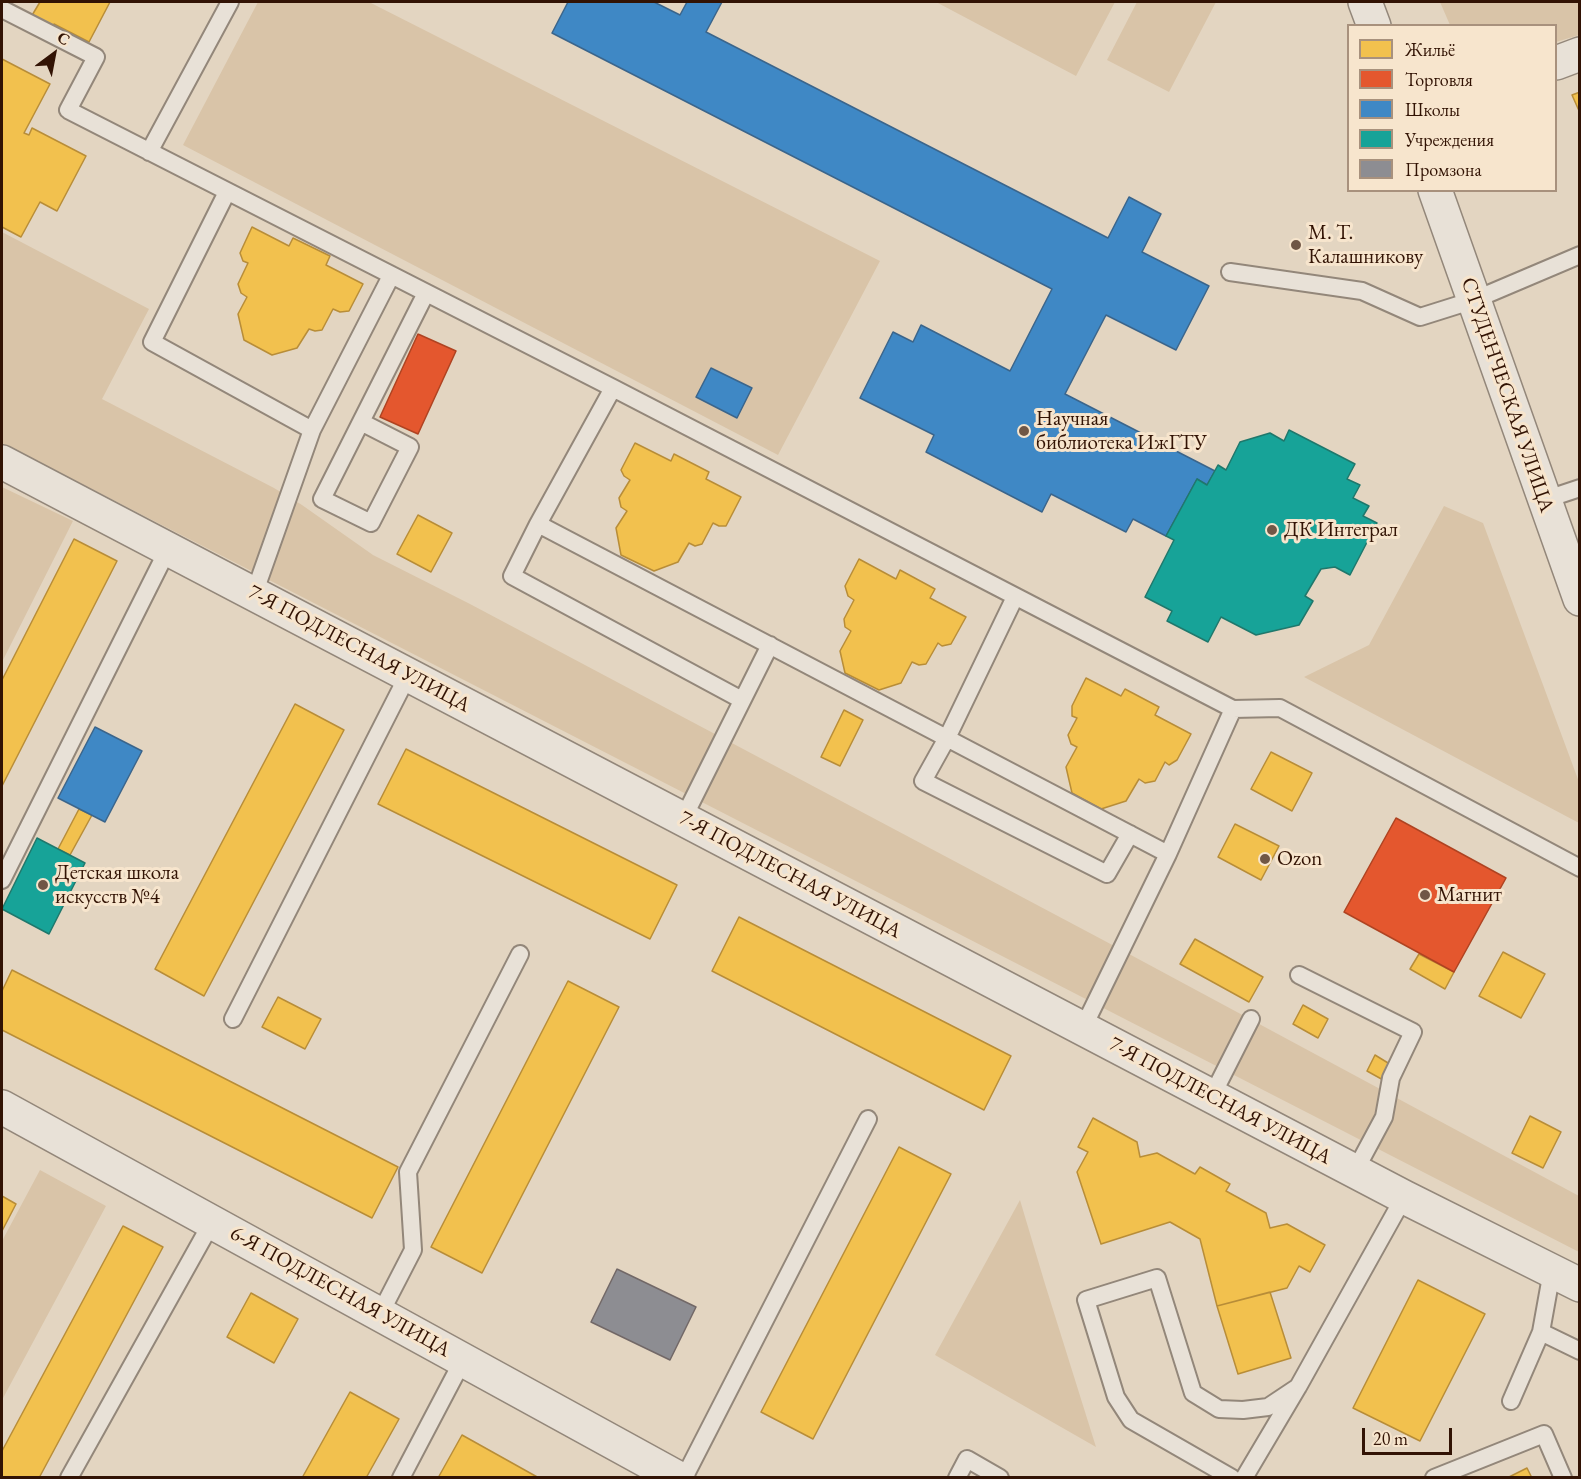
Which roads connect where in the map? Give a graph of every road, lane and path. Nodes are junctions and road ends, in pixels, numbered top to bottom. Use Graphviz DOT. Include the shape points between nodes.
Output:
graph roads {
  1 [pos="230,2"];
  2 [pos="1365,2"];
  3 [pos="2,9"];
  4 [pos="1373,24"];
  5 [pos="1580,54"];
  6 [pos="1557,63"];
  7 [pos="149,152"];
  8 [pos="227,192"];
  9 [pos="1436,192"];
  10 [pos="1580,255"];
  11 [pos="1230,272"];
  12 [pos="391,276"];
  13 [pos="426,294"];
  14 [pos="1474,300"];
  15 [pos="613,388"];
  16 [pos="361,422"];
  17 [pos="312,430"];
  18 [pos="2,462"];
  19 [pos="1580,488"];
  20 [pos="1544,500"];
  21 [pos="538,524"];
  22 [pos="168,549"];
  23 [pos="254,594"];
  24 [pos="1015,597"];
  25 [pos="1580,599"];
  26 [pos="770,645"];
  27 [pos="408,675"];
  28 [pos="742,700"];
  29 [pos="1233,709"];
  30 [pos="947,738"];
  31 [pos="683,819"];
  32 [pos="1130,834"];
  33 [pos="1168,854"];
  34 [pos="1580,868"];
  35 [pos="2,880"];
  36 [pos="520,954"];
  37 [pos="1299,975"];
  38 [pos="233,1019"];
  39 [pos="1251,1019"];
  40 [pos="1083,1028"];
  41 [pos="1212,1096"];
  42 [pos="2,1107"];
  43 [pos="868,1119"];
  44 [pos="1355,1172"];
  45 [pos="1404,1197"];
  46 [pos="212,1222"];
  47 [pos="1566,1278"];
  48 [pos="380,1314"];
  49 [pos="1541,1332"];
  50 [pos="1580,1351"];
  51 [pos="463,1360"];
  52 [pos="1298,1387"];
  53 [pos="1511,1401"];
  54 [pos="69,1478"];
  55 [pos="401,1478"];
  56 [pos="678,1478"];
  57 [pos="684,1478"];
  58 [pos="957,1478"];
  59 [pos="1000,1478"];
  60 [pos="1232,1478"];
  61 [pos="1244,1478"];
  62 [pos="1434,1478"];
  63 [pos="1563,1478"];
  1 -- 7 [label="lane"];
  2 -- 4 [label="street"];
  3 -- 7 [label="lane" via="96,57 68,110"];
  5 -- 6 [label="street"];
  7 -- 8 [label="lane"];
  8 -- 12 [label="lane"];
  8 -- 17 [label="lane" via="152,342"];
  9 -- 14 [label="street, СТУДЕНЧЕСКАЯ УЛИЦА"];
  10 -- 14 [label="lane"];
  11 -- 14 [label="lane" via="1362,291 1420,317"];
  12 -- 13 [label="lane"];
  12 -- 17 [label="lane"];
  13 -- 15 [label="lane"];
  13 -- 16 [label="lane"];
  14 -- 20 [label="street, СТУДЕНЧЕСКАЯ УЛИЦА"];
  15 -- 21 [label="lane"];
  15 -- 24 [label="lane"];
  16 -- 16 [label="lane" via="322,499 371,523 410,447"];
  17 -- 23 [label="lane"];
  18 -- 22 [label="street, 7-Я ПОДЛЕСНАЯ УЛИЦА"];
  19 -- 20 [label="lane"];
  20 -- 25 [label="street, СТУДЕНЧЕСКАЯ УЛИЦА"];
  21 -- 26 [label="lane"];
  21 -- 28 [label="lane" via="512,576"];
  22 -- 23 [label="street, 7-Я ПОДЛЕСНАЯ УЛИЦА"];
  22 -- 35 [label="lane"];
  23 -- 27 [label="street, 7-Я ПОДЛЕСНАЯ УЛИЦА"];
  24 -- 29 [label="lane"];
  24 -- 30 [label="lane"];
  26 -- 28 [label="lane"];
  26 -- 30 [label="lane"];
  27 -- 31 [label="street, 7-Я ПОДЛЕСНАЯ УЛИЦА"];
  27 -- 38 [label="lane"];
  28 -- 31 [label="lane"];
  29 -- 33 [label="lane"];
  29 -- 34 [label="lane" via="1280,708"];
  30 -- 32 [label="lane"];
  30 -- 32 [label="lane" via="923,781 1107,874"];
  31 -- 40 [label="street, 7-Я ПОДЛЕСНАЯ УЛИЦА"];
  32 -- 33 [label="lane"];
  33 -- 40 [label="lane"];
  36 -- 48 [label="lane" via="408,1172 413,1250"];
  37 -- 44 [label="lane" via="1413,1032 1391,1078 1384,1117"];
  39 -- 41 [label="lane"];
  40 -- 41 [label="street, 7-Я ПОДЛЕСНАЯ УЛИЦА"];
  41 -- 44 [label="street, 7-Я ПОДЛЕСНАЯ УЛИЦА"];
  42 -- 46 [label="street, 6-Я ПОДЛЕСНАЯ УЛИЦА"];
  43 -- 57 [label="lane"];
  44 -- 45 [label="street, 7-Я ПОДЛЕСНАЯ УЛИЦА"];
  45 -- 47 [label="street, 7-Я ПОДЛЕСНАЯ УЛИЦА"];
  45 -- 52 [label="lane"];
  46 -- 48 [label="street, 6-Я ПОДЛЕСНАЯ УЛИЦА"];
  46 -- 54 [label="lane"];
  47 -- 49 [label="lane"];
  48 -- 51 [label="street, 6-Я ПОДЛЕСНАЯ УЛИЦА"];
  49 -- 50 [label="lane"];
  49 -- 53 [label="lane"];
  51 -- 55 [label="lane"];
  51 -- 56 [label="street, 6-Я ПОДЛЕСНАЯ УЛИЦА"];
  52 -- 60 [label="lane" via="1268,1407 1219,1409 1193,1393 1157,1278 1086,1300 1116,1397 1131,1420"];
  52 -- 61 [label="lane"];
  58 -- 59 [label="lane" via="967,1458"];
  62 -- 63 [label="lane" via="1544,1434"];
}
